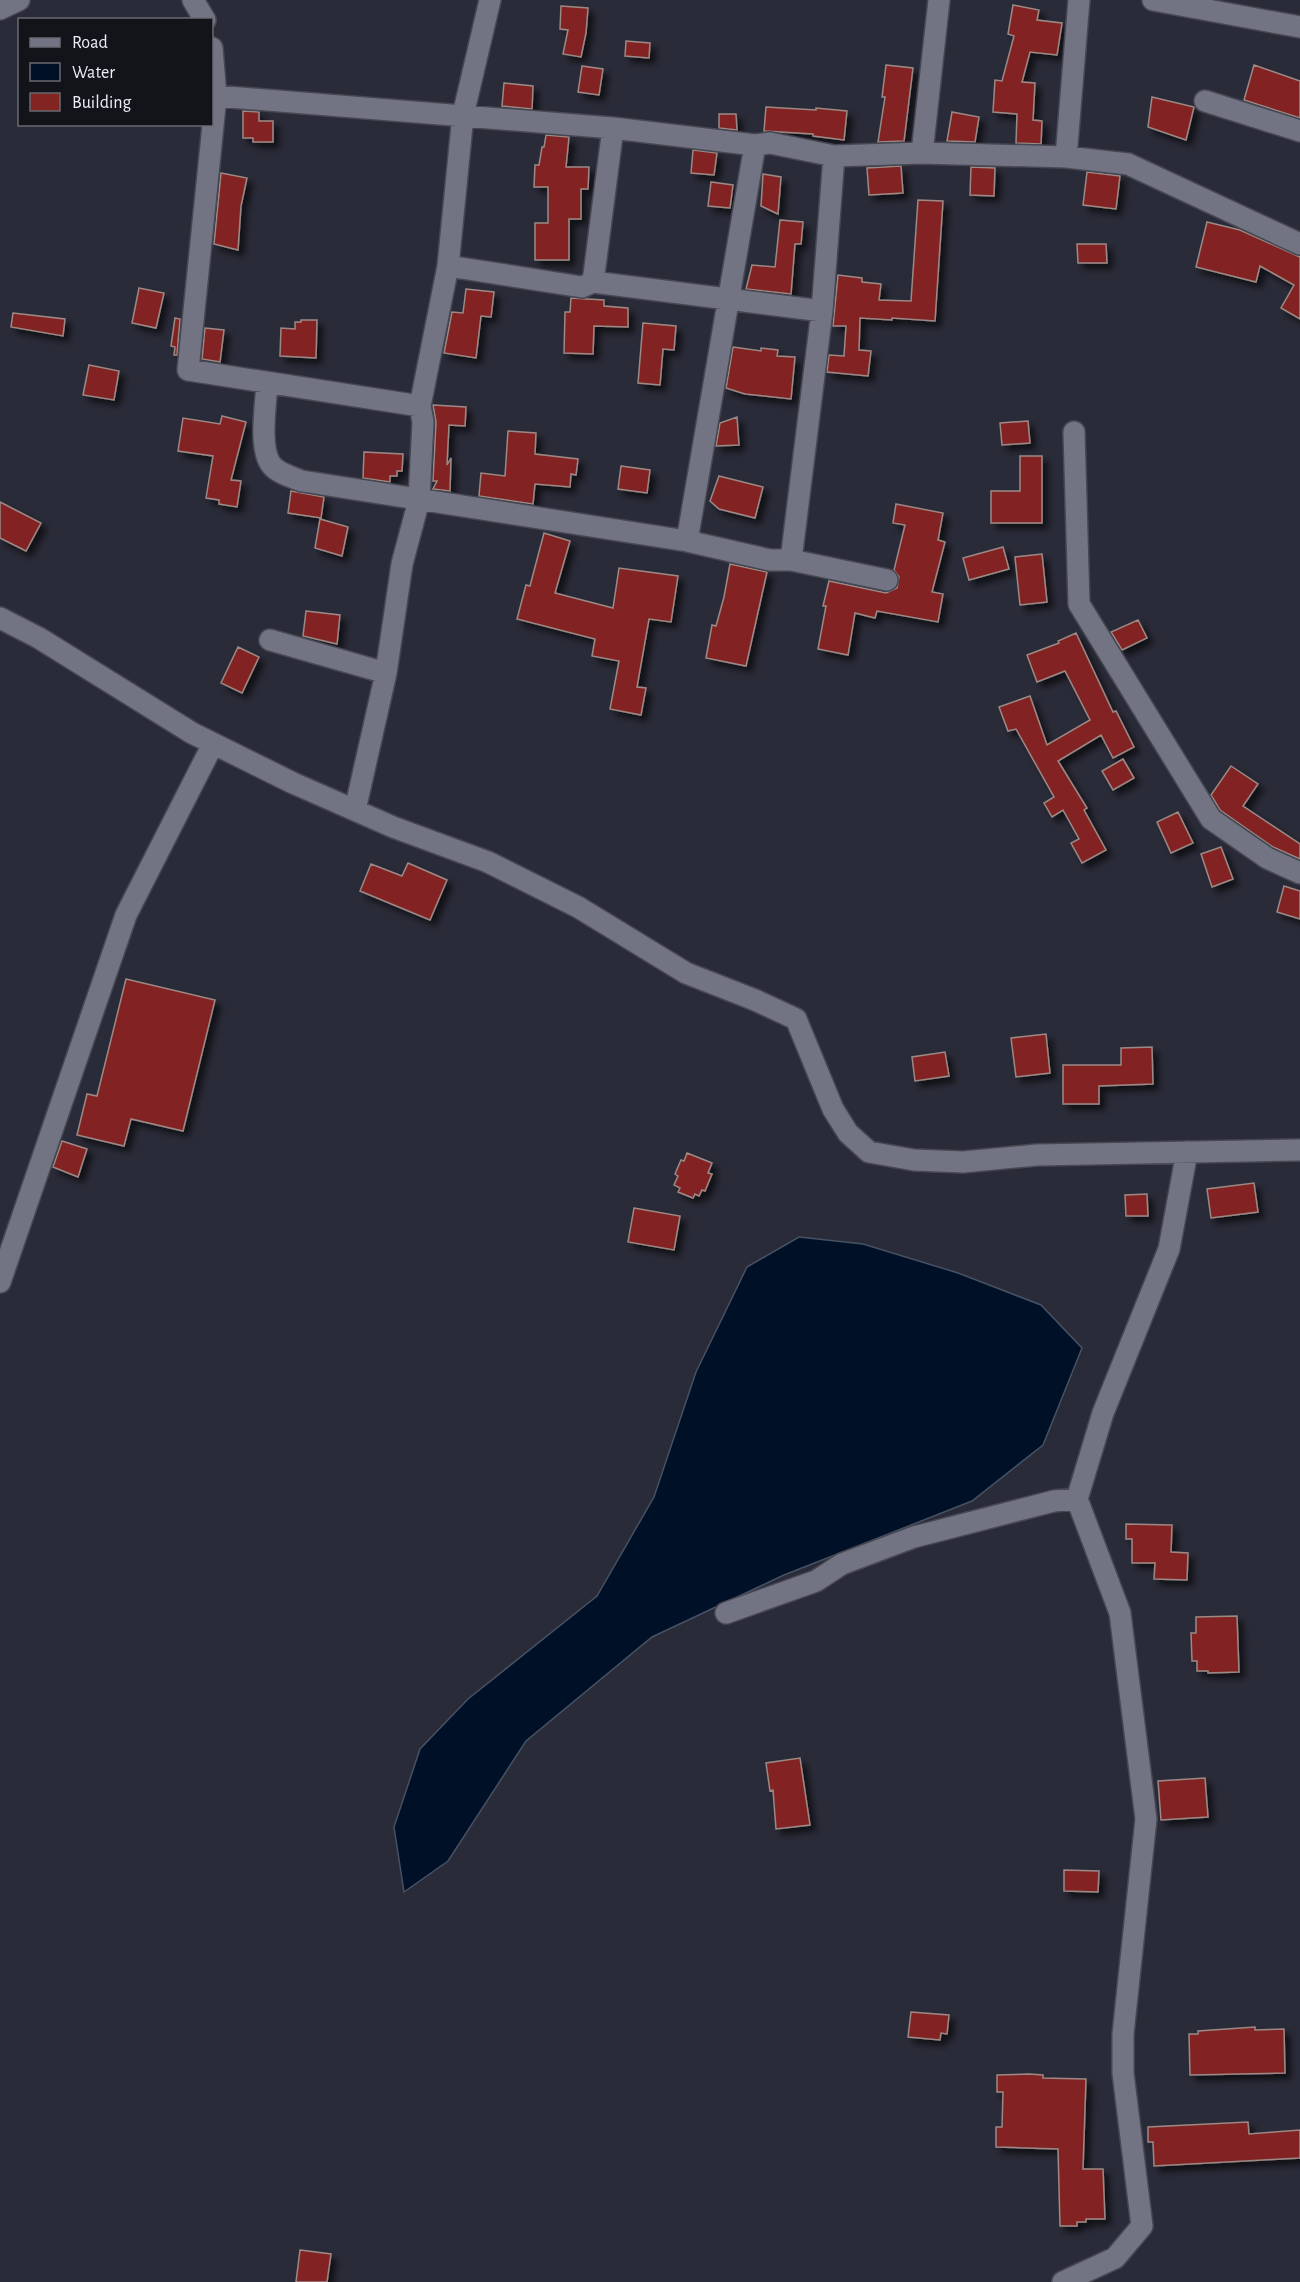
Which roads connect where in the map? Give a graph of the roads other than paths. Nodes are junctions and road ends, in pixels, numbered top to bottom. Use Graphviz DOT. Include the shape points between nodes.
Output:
graph roads {
  1 [pos="19,0"];
  2 [pos="193,0"];
  3 [pos="490,0"];
  4 [pos="939,0"];
  5 [pos="1079,0"];
  6 [pos="1153,0"];
  7 [pos="0,9"];
  8 [pos="204,18"];
  9 [pos="1300,27"];
  10 [pos="213,60"];
  11 [pos="216,96"];
  12 [pos="1204,100"];
  13 [pos="463,115"];
  14 [pos="213,125"];
  15 [pos="213,126"];
  16 [pos="613,128"];
  17 [pos="1300,131"];
  18 [pos="755,144"];
  19 [pos="922,153"];
  20 [pos="834,156"];
  21 [pos="1066,158"];
  22 [pos="1300,244"];
  23 [pos="448,266"];
  24 [pos="593,282"];
  25 [pos="729,298"];
  26 [pos="822,312"];
  27 [pos="267,383"];
  28 [pos="420,406"];
  29 [pos="1074,432"];
  30 [pos="418,500"];
  31 [pos="687,541"];
  32 [pos="791,560"];
  33 [pos="887,580"];
  34 [pos="0,618"];
  35 [pos="270,640"];
  36 [pos="386,673"];
  37 [pos="213,744"];
  38 [pos="355,810"];
  39 [pos="1300,873"];
  40 [pos="1300,1150"];
  41 [pos="1187,1152"];
  42 [pos="0,1282"];
  43 [pos="1077,1499"];
  44 [pos="726,1613"];
  45 [pos="1063,2282"];
  1 -- 7 [label="street"];
  2 -- 8 [label="street"];
  3 -- 13 [label="street"];
  4 -- 19 [label="street"];
  5 -- 21 [label="street"];
  6 -- 9 [label="street"];
  10 -- 11 [label="street"];
  11 -- 13 [label="street"];
  11 -- 14 [label="street"];
  12 -- 17 [label="street"];
  13 -- 16 [label="street"];
  13 -- 23 [label="street"];
  15 -- 27 [label="street" via="188,370"];
  16 -- 18 [label="street"];
  16 -- 24 [label="street"];
  18 -- 20 [label="street" via="770,143"];
  18 -- 25 [label="street"];
  19 -- 20 [label="street"];
  19 -- 21 [label="street"];
  20 -- 26 [label="street"];
  21 -- 22 [label="street" via="1128,164"];
  23 -- 24 [label="street" via="582,287"];
  23 -- 28 [label="street"];
  24 -- 25 [label="street"];
  25 -- 26 [label="street"];
  25 -- 31 [label="street"];
  26 -- 32 [label="street"];
  27 -- 28 [label="street"];
  27 -- 30 [label="street" via="265,447 270,463 278,471 303,481"];
  28 -- 30 [label="street" via="423,422"];
  29 -- 39 [label="street" via="1079,604 1211,819 1267,858"];
  30 -- 31 [label="street"];
  30 -- 36 [label="street" via="402,564"];
  31 -- 32 [label="street" via="770,560"];
  32 -- 33 [label="street"];
  34 -- 37 [label="street"];
  35 -- 36 [label="street"];
  36 -- 38 [label="street"];
  37 -- 38 [label="street"];
  37 -- 42 [label="street" via="126,915"];
  38 -- 41 [label="street" via="488,862 579,907 686,973 796,1019 833,1109 848,1133 869,1152 914,1160 963,1161 1037,1155"];
  40 -- 41 [label="street"];
  41 -- 43 [label="street" via="1169,1249 1103,1413"];
  43 -- 44 [label="street" via="1054,1501 914,1537 842,1564 816,1581"];
  43 -- 45 [label="street" via="1120,1613 1146,1819 1123,2034 1123,2073 1142,2226 1115,2258"];
}
